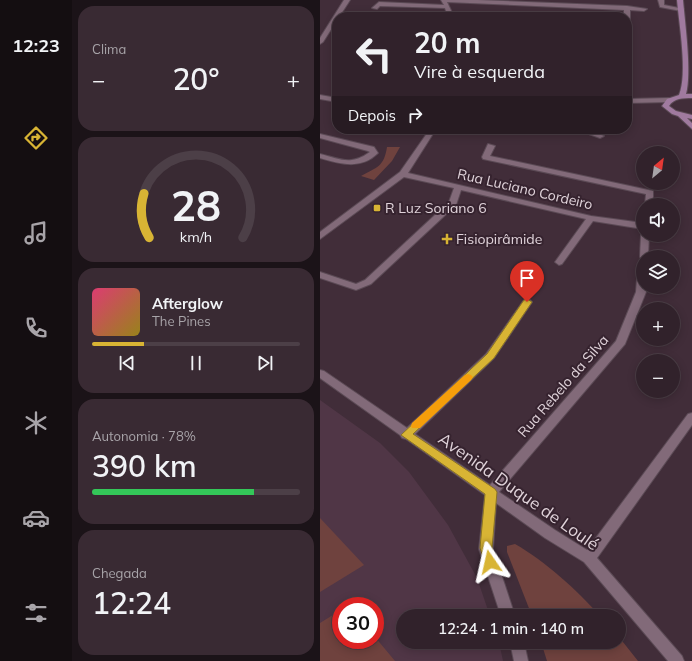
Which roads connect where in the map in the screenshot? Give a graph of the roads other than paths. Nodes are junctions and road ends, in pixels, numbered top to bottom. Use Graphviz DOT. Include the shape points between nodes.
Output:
graph roads {
  1 [pos="347,0"];
  2 [pos="444,0"];
  3 [pos="662,0"];
  4 [pos="680,0"];
  5 [pos="533,2"];
  6 [pos="627,8"];
  7 [pos="447,9"];
  8 [pos="644,9"];
  9 [pos="681,9"];
  10 [pos="341,12"];
  11 [pos="448,12"];
  12 [pos="538,12"];
  13 [pos="627,12"];
  14 [pos="332,28"];
  15 [pos="320,42"];
  16 [pos="686,66"];
  17 [pos="692,82"];
  18 [pos="682,96"];
  19 [pos="692,96"];
  20 [pos="320,97"];
  21 [pos="332,99"];
  22 [pos="632,102"];
  23 [pos="667,103"];
  24 [pos="681,116"];
  25 [pos="692,117"];
  26 [pos="692,127"];
  27 [pos="430,134"];
  28 [pos="594,134"];
  29 [pos="320,136"];
  30 [pos="600,136"];
  31 [pos="491,146"];
  32 [pos="320,156"];
  33 [pos="403,174"];
  34 [pos="458,188"];
  35 [pos="650,198"];
  36 [pos="591,218"];
  37 [pos="636,225"];
  38 [pos="320,236"];
  39 [pos="559,262"];
  40 [pos="320,275"];
  41 [pos="640,294"];
  42 [pos="527,302"];
  43 [pos="320,374"];
  44 [pos="692,417"];
  45 [pos="406,435"];
  46 [pos="491,492"];
  47 [pos="589,558"];
  48 [pos="506,609"];
  49 [pos="518,649"];
  50 [pos="522,661"];
  51 [pos="677,661"];
  1 -- 10 [label="street"];
  2 -- 5 [label="street"];
  2 -- 7 [label="street"];
  3 -- 9 [label="street" via="662,6"];
  4 -- 9 [label="street"];
  5 -- 6 [label="street"];
  5 -- 12 [label="street"];
  6 -- 8 [label="street"];
  6 -- 13 [label="street"];
  7 -- 7 [label="street" via="379,4 375,8"];
  7 -- 11 [label="street"];
  9 -- 16 [label="street"];
  14 -- 15 [label="street"];
  16 -- 17 [label="street"];
  16 -- 18 [label="street"];
  18 -- 19 [label="street"];
  18 -- 23 [label="street"];
  20 -- 21 [label="street"];
  22 -- 23 [label="street"];
  23 -- 24 [label="street" via="668,110"];
  24 -- 25 [label="street"];
  24 -- 26 [label="street"];
  27 -- 33 [label="street"];
  28 -- 30 [label="street"];
  29 -- 32 [label="street" via="371,149 374,153 362,162 351,163"];
  31 -- 35 [label="street" via="486,157 650,193"];
  33 -- 34 [label="street, Rua Luciano Cordeiro"];
  33 -- 38 [label="street"];
  34 -- 36 [label="street, Rua Luciano Cordeiro"];
  34 -- 40 [label="street" via="453,203 362,286 348,286"];
  36 -- 37 [label="street, Rua Luciano Cordeiro"];
  36 -- 39 [label="street"];
  41 -- 46 [label="street, Rua Rebelo da Silva" via="621,342"];
  42 -- 45 [label="street" via="490,356"];
  43 -- 45 [label="street, Avenida Duque de Loulé"];
  44 -- 47 [label="street"];
  45 -- 46 [label="street, Avenida Duque de Loulé"];
  46 -- 47 [label="street, Avenida Duque de Loulé"];
  46 -- 48 [label="street" via="486,548"];
  47 -- 51 [label="street, Avenida Duque de Loulé"];
  49 -- 50 [label="street"];
}
